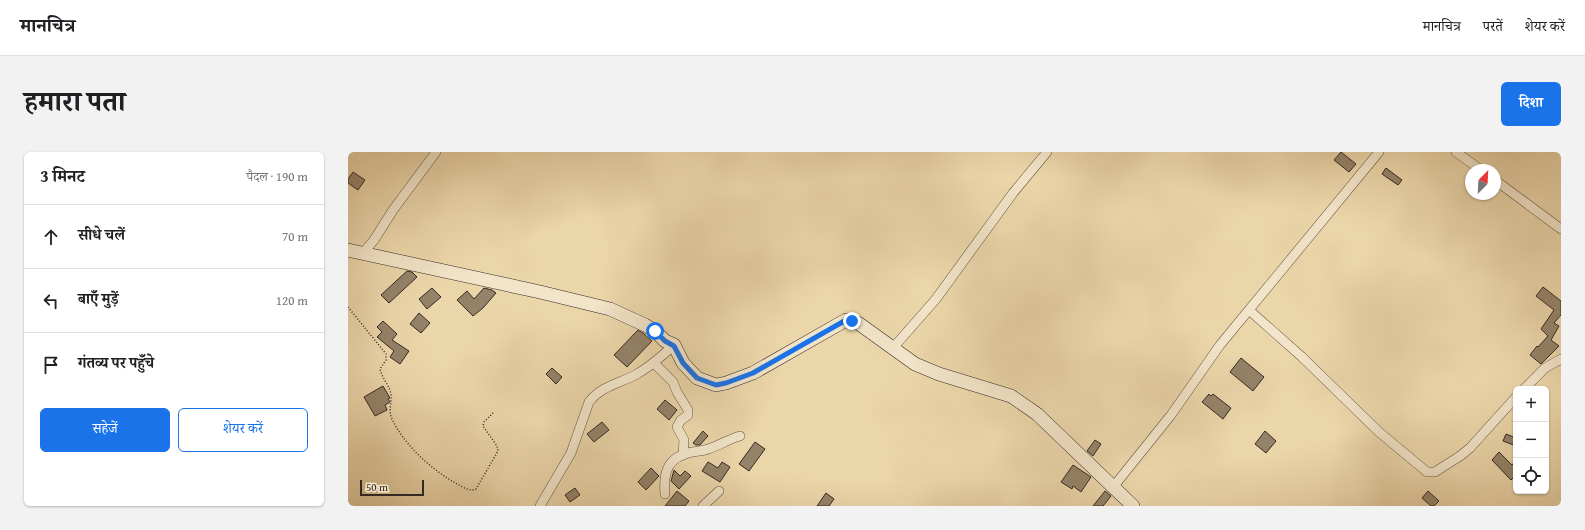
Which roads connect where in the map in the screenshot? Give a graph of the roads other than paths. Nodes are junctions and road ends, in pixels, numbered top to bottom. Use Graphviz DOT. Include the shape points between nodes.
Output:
graph roads {
  1 [pos="436,152"];
  2 [pos="1047,152"];
  3 [pos="1379,152"];
  4 [pos="1456,152"];
  5 [pos="1473,164"];
  6 [pos="1501,184"];
  7 [pos="1561,229"];
  8 [pos="348,250"];
  9 [pos="363,253"];
  10 [pos="1249,310"];
  11 [pos="674,346"];
  12 [pos="892,349"];
  13 [pos="1561,359"];
  14 [pos="654,363"];
  15 [pos="1527,386"];
  16 [pos="1513,400"];
  17 [pos="740,436"];
  18 [pos="683,455"];
  19 [pos="1114,486"];
  20 [pos="719,491"];
  21 [pos="665,494"];
  22 [pos="540,506"];
  23 [pos="703,506"];
  24 [pos="1134,506"];
  1 -- 9 [label="street"];
  2 -- 12 [label="street" via="936,299"];
  3 -- 10 [label="street"];
  4 -- 5 [label="street"];
  6 -- 7 [label="street"];
  8 -- 9 [label="street"];
  9 -- 11 [label="street" via="554,295 610,310 645,325"];
  10 -- 16 [label="street" via="1379,432 1428,472 1435,472 1470,448"];
  10 -- 19 [label="street" via="1220,344 1171,415"];
  11 -- 12 [label="street" via="683,363 697,378 716,385 753,373 846,320 858,323"];
  11 -- 14 [label="street"];
  12 -- 19 [label="street" via="915,364 939,374 1011,396 1037,414"];
  13 -- 15 [label="street" via="1545,368"];
  14 -- 18 [label="street" via="673,382 688,410 688,415 677,427 684,440"];
  14 -- 22 [label="street" via="594,395 589,402 571,453"];
  17 -- 18 [label="street" via="709,449"];
  18 -- 21 [label="street" via="666,471"];
  19 -- 24 [label="street"];
  20 -- 23 [label="street"];
}
